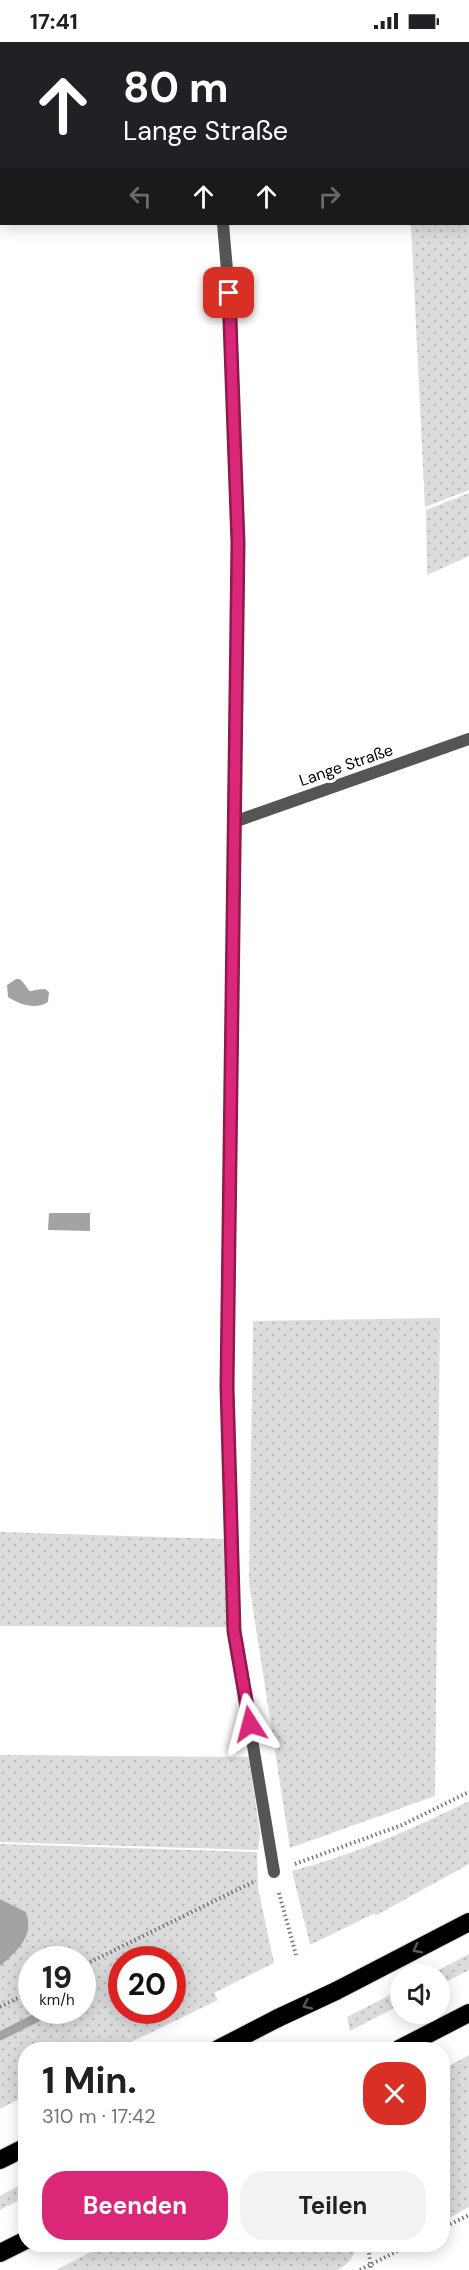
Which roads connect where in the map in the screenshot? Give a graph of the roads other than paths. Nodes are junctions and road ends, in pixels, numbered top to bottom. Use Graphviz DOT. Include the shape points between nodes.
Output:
graph roads {
  1 [pos="223,225"];
  2 [pos="469,739"];
  3 [pos="234,822"];
  4 [pos="274,1872"];
  5 [pos="469,1922"];
  6 [pos="469,2013"];
  7 [pos="232,2042"];
  8 [pos="413,2042"];
  9 [pos="18,2151"];
  10 [pos="0,2160"];
  11 [pos="18,2244"];
  12 [pos="0,2253"];
  1 -- 3 [label="street" via="231,316 238,543"];
  2 -- 3 [label="street, Lange Straße"];
  3 -- 4 [label="street" via="227,1364 234,1631"];
  5 -- 7 [label="highway, one-way, bridge"];
  6 -- 8 [label="highway"];
  9 -- 10 [label="highway"];
  11 -- 12 [label="highway"];
}
